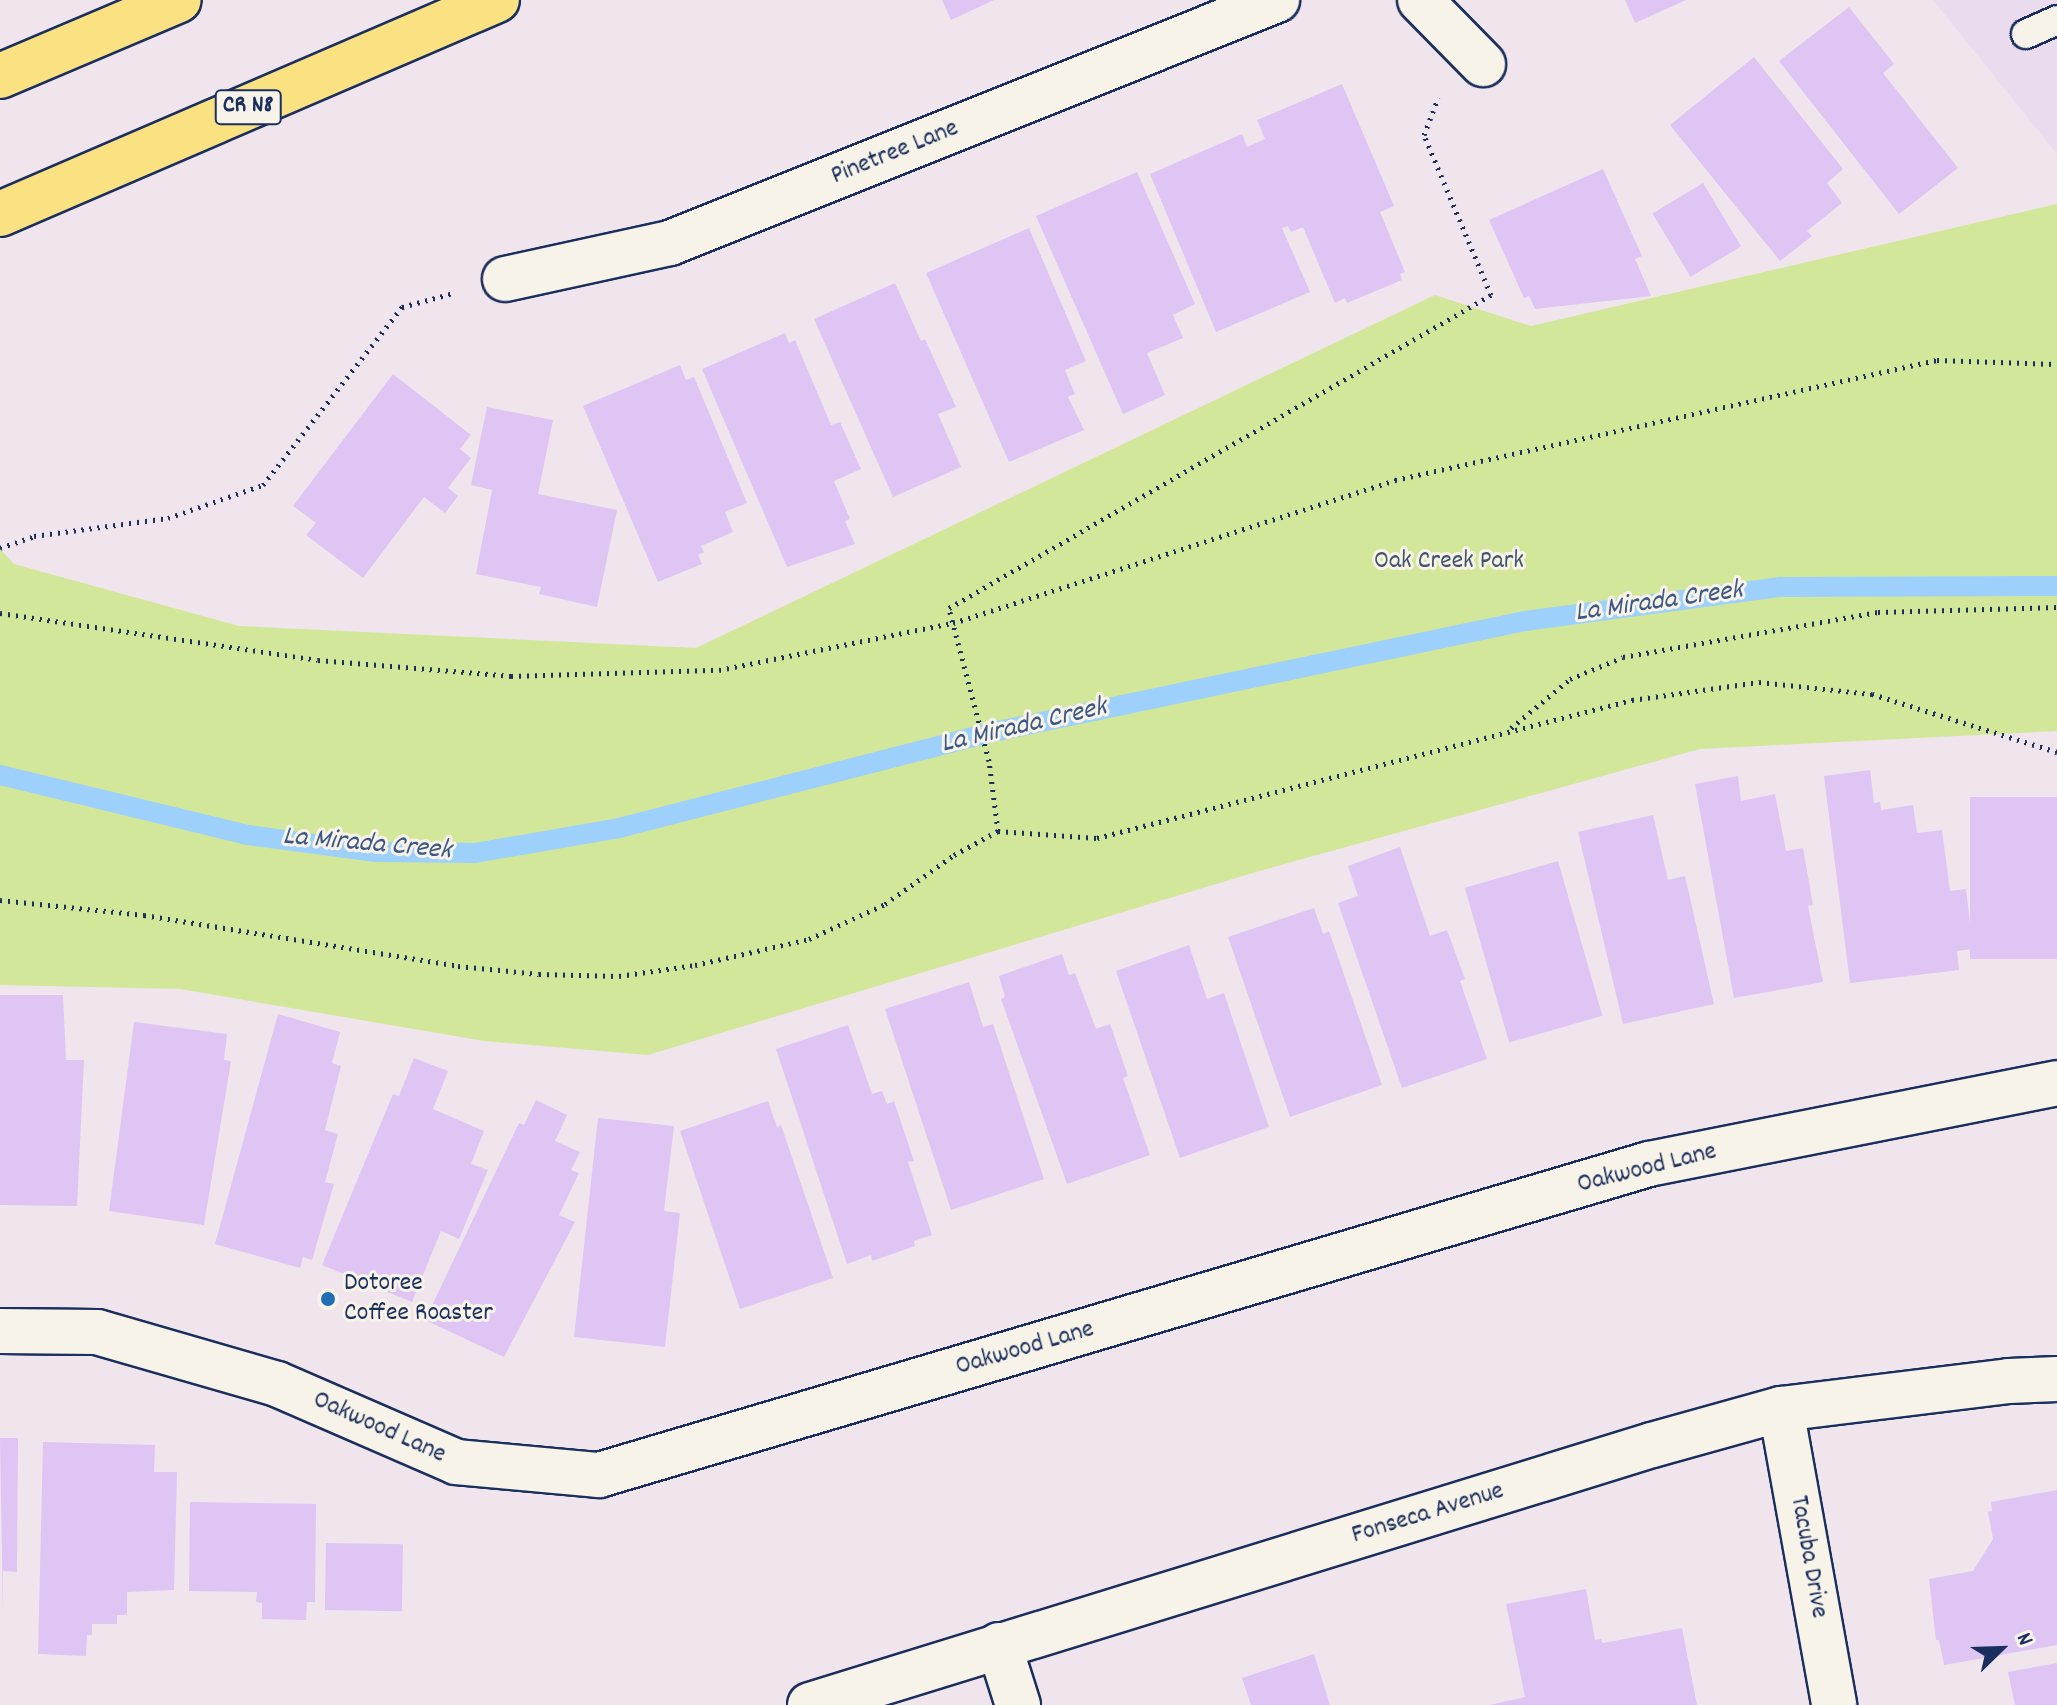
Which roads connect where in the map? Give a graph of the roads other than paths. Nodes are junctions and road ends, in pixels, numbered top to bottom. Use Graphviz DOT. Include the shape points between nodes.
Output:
graph roads {
  1 [pos="179,0"];
  2 [pos="497,0"];
  3 [pos="1277,0"];
  4 [pos="1420,0"];
  5 [pos="2057,20"];
  6 [pos="2026,34"];
  7 [pos="1471,52"];
  8 [pos="0,76"];
  9 [pos="0,214"];
  10 [pos="505,279"];
  11 [pos="2057,1083"];
  12 [pos="0,1331"];
  13 [pos="2057,1379"];
  14 [pos="1781,1409"];
  15 [pos="999,1645"];
  16 [pos="810,1705"];
  17 [pos="1018,1705"];
  18 [pos="1834,1705"];
  1 -- 8 [label="main road"];
  2 -- 9 [label="main road, CR N8"];
  3 -- 10 [label="street, Pinetree Lane" via="670,243"];
  4 -- 7 [label="street"];
  5 -- 6 [label="lane"];
  11 -- 12 [label="street, Oakwood Lane" via="1649,1164 599,1475 456,1462 277,1384 97,1332"];
  13 -- 14 [label="street, Fonseca Avenue"];
  14 -- 15 [label="street, Fonseca Avenue"];
  14 -- 18 [label="street, Tacuba Drive"];
  15 -- 16 [label="street, Fonseca Avenue"];
  15 -- 17 [label="street"];
}
